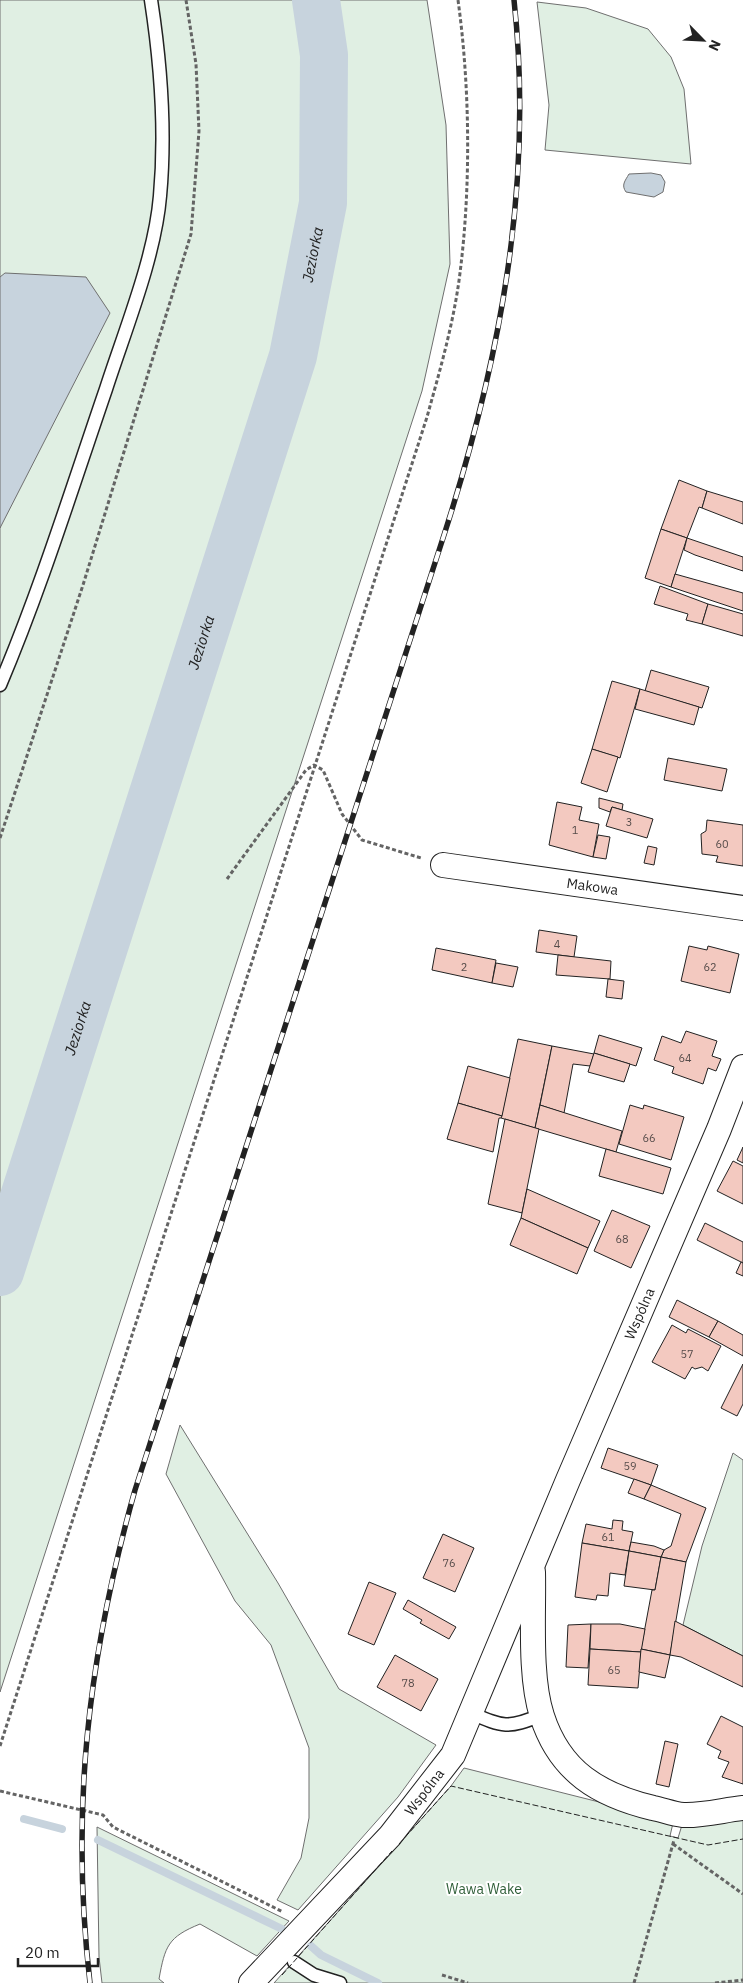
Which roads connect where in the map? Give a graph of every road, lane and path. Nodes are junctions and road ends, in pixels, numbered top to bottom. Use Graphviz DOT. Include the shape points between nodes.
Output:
graph roads {
  1 [pos="151,0"];
  2 [pos="186,0"];
  3 [pos="458,0"];
  4 [pos="0,685"];
  5 [pos="314,765"];
  6 [pos="0,838"];
  7 [pos="443,865"];
  8 [pos="227,880"];
  9 [pos="743,908"];
  10 [pos="743,1067"];
  11 [pos="533,1561"];
  12 [pos="471,1713"];
  13 [pos="541,1715"];
  14 [pos="0,1746"];
  15 [pos="0,1791"];
  16 [pos="743,1808"];
  17 [pos="674,1837"];
  18 [pos="672,1844"];
  19 [pos="743,1894"];
  20 [pos="308,1924"];
  21 [pos="294,1962"];
  22 [pos="442,1975"];
  23 [pos="743,1980"];
  24 [pos="251,1983"];
  25 [pos="340,1983"];
  26 [pos="468,1983"];
  27 [pos="634,1983"];
  28 [pos="715,1983"];
  1 -- 4 [label="lane" via="164,123 160,198 146,264 31,611"];
  2 -- 6 [label="path" via="196,64 198,131 191,234 83,585"];
  3 -- 5 [label="path" via="468,144 460,273 450,332 427,418"];
  5 -- 7 [label="path" via="323,770 342,814 362,840"];
  5 -- 8 [label="path" via="306,770"];
  5 -- 14 [label="path"];
  7 -- 9 [label="street, Makowa"];
  10 -- 11 [label="street, Wspólna"];
  11 -- 12 [label="street, Wspólna"];
  11 -- 13 [label="street, Wspólna" via="535,1672"];
  12 -- 13 [label="lane" via="498,1725 520,1723"];
  12 -- 20 [label="street, Wspólna" via="453,1755 390,1836"];
  13 -- 16 [label="street, Wspólna" via="563,1757 583,1778 608,1795 681,1815"];
  15 -- 20 [label="path" via="103,1815 112,1827"];
  17 -- 18 [label="path"];
  18 -- 19 [label="path"];
  18 -- 27 [label="path"];
  20 -- 24 [label="street, Wspólna"];
  21 -- 25 [label="lane" via="314,1976"];
  22 -- 26 [label="path"];
  23 -- 28 [label="path"];
}
